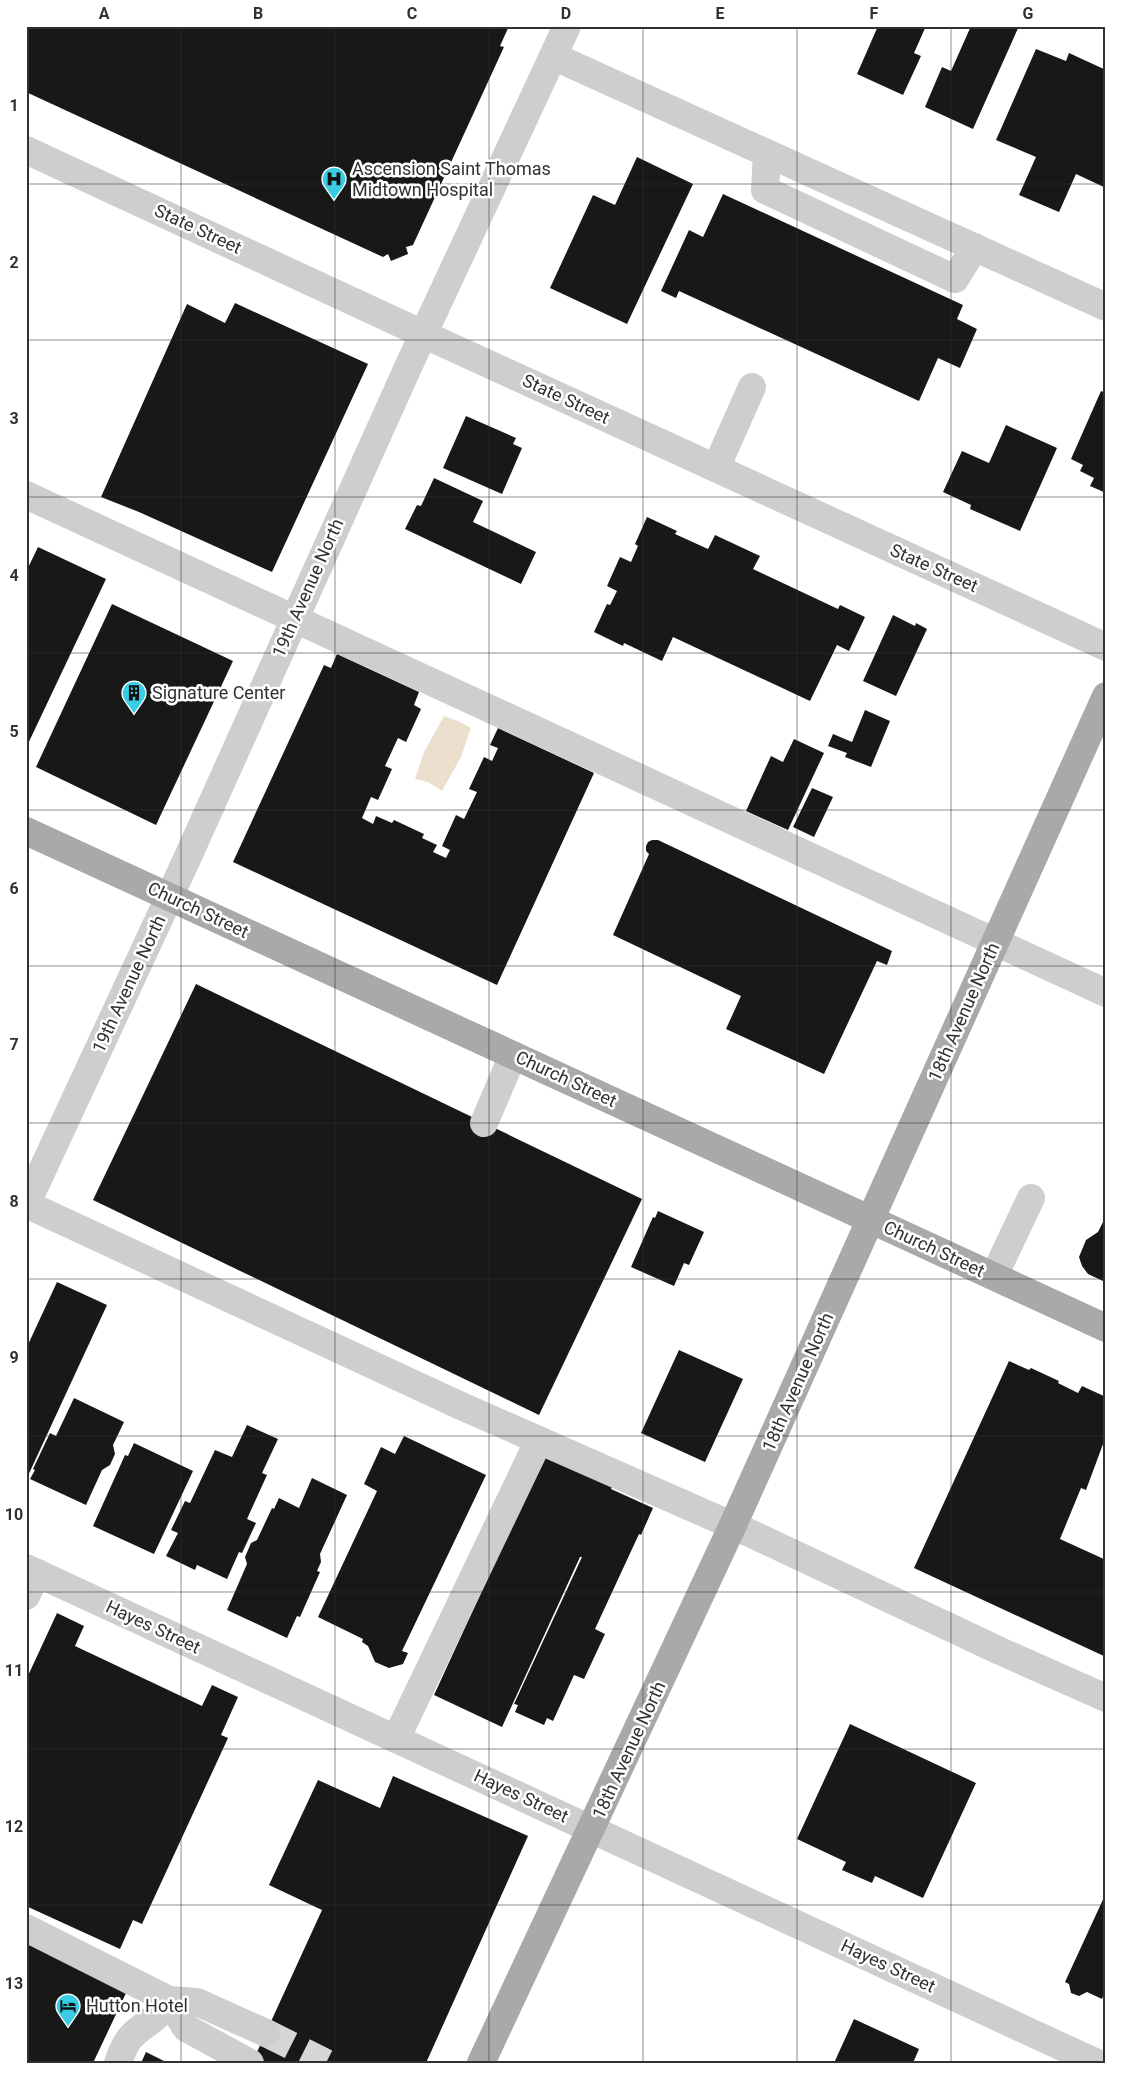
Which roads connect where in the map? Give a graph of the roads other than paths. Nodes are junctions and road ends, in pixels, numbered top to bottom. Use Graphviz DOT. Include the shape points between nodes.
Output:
graph roads {
  1 [pos="567,26"];
  2 [pos="553,56"];
  3 [pos="26,150"];
  4 [pos="767,153"];
  5 [pos="975,247"];
  6 [pos="1106,307"];
  7 [pos="423,334"];
  8 [pos="752,387"];
  9 [pos="716,468"];
  10 [pos="26,495"];
  11 [pos="293,619"];
  12 [pos="1106,647"];
  13 [pos="1106,696"];
  14 [pos="26,831"];
  15 [pos="169,897"];
  16 [pos="995,942"];
  17 [pos="1106,993"];
  18 [pos="513,1055"];
  19 [pos="484,1123"];
  20 [pos="1031,1198"];
  21 [pos="26,1204"];
  22 [pos="871,1220"];
  23 [pos="994,1276"];
  24 [pos="1106,1328"];
  25 [pos="539,1440"];
  26 [pos="733,1525"];
  27 [pos="30,1579"];
  28 [pos="1106,1698"];
  29 [pos="396,1739"];
  30 [pos="592,1829"];
  31 [pos="26,1928"];
  32 [pos="169,2000"];
  33 [pos="266,2033"];
  34 [pos="118,2063"];
  35 [pos="250,2063"];
  36 [pos="481,2063"];
  37 [pos="1096,2063"];
  1 -- 2 [label="street, 19th Avenue North"];
  2 -- 4 [label="street"];
  2 -- 7 [label="street, 19th Avenue North"];
  3 -- 7 [label="street, State Street"];
  4 -- 5 [label="street"];
  4 -- 5 [label="street" via="765,190 955,279"];
  5 -- 6 [label="street"];
  7 -- 9 [label="street, State Street"];
  7 -- 11 [label="street, 19th Avenue North"];
  8 -- 9 [label="street"];
  9 -- 12 [label="street, State Street"];
  10 -- 11 [label="street"];
  11 -- 15 [label="street, 19th Avenue North"];
  11 -- 16 [label="street"];
  13 -- 16 [label="main road, 18th Avenue North"];
  14 -- 15 [label="main road, Church Street"];
  15 -- 18 [label="main road, Church Street"];
  15 -- 21 [label="street, 19th Avenue North"];
  16 -- 17 [label="street"];
  16 -- 22 [label="main road, 18th Avenue North"];
  18 -- 19 [label="street"];
  18 -- 22 [label="main road, Church Street"];
  20 -- 23 [label="street"];
  21 -- 25 [label="street"];
  22 -- 23 [label="main road, Church Street"];
  22 -- 26 [label="main road, 18th Avenue North"];
  23 -- 24 [label="main road, Church Street"];
  25 -- 26 [label="street"];
  25 -- 29 [label="street"];
  26 -- 28 [label="street"];
  26 -- 30 [label="main road, 18th Avenue North"];
  27 -- 29 [label="street, Hayes Street"];
  29 -- 30 [label="street, Hayes Street"];
  30 -- 36 [label="main road, 18th Avenue North"];
  30 -- 37 [label="street, Hayes Street"];
  31 -- 32 [label="street"];
  32 -- 33 [label="street" via="197,2002"];
  32 -- 34 [label="street" via="152,2022 128,2040"];
  32 -- 35 [label="street" via="186,2028"];
}
